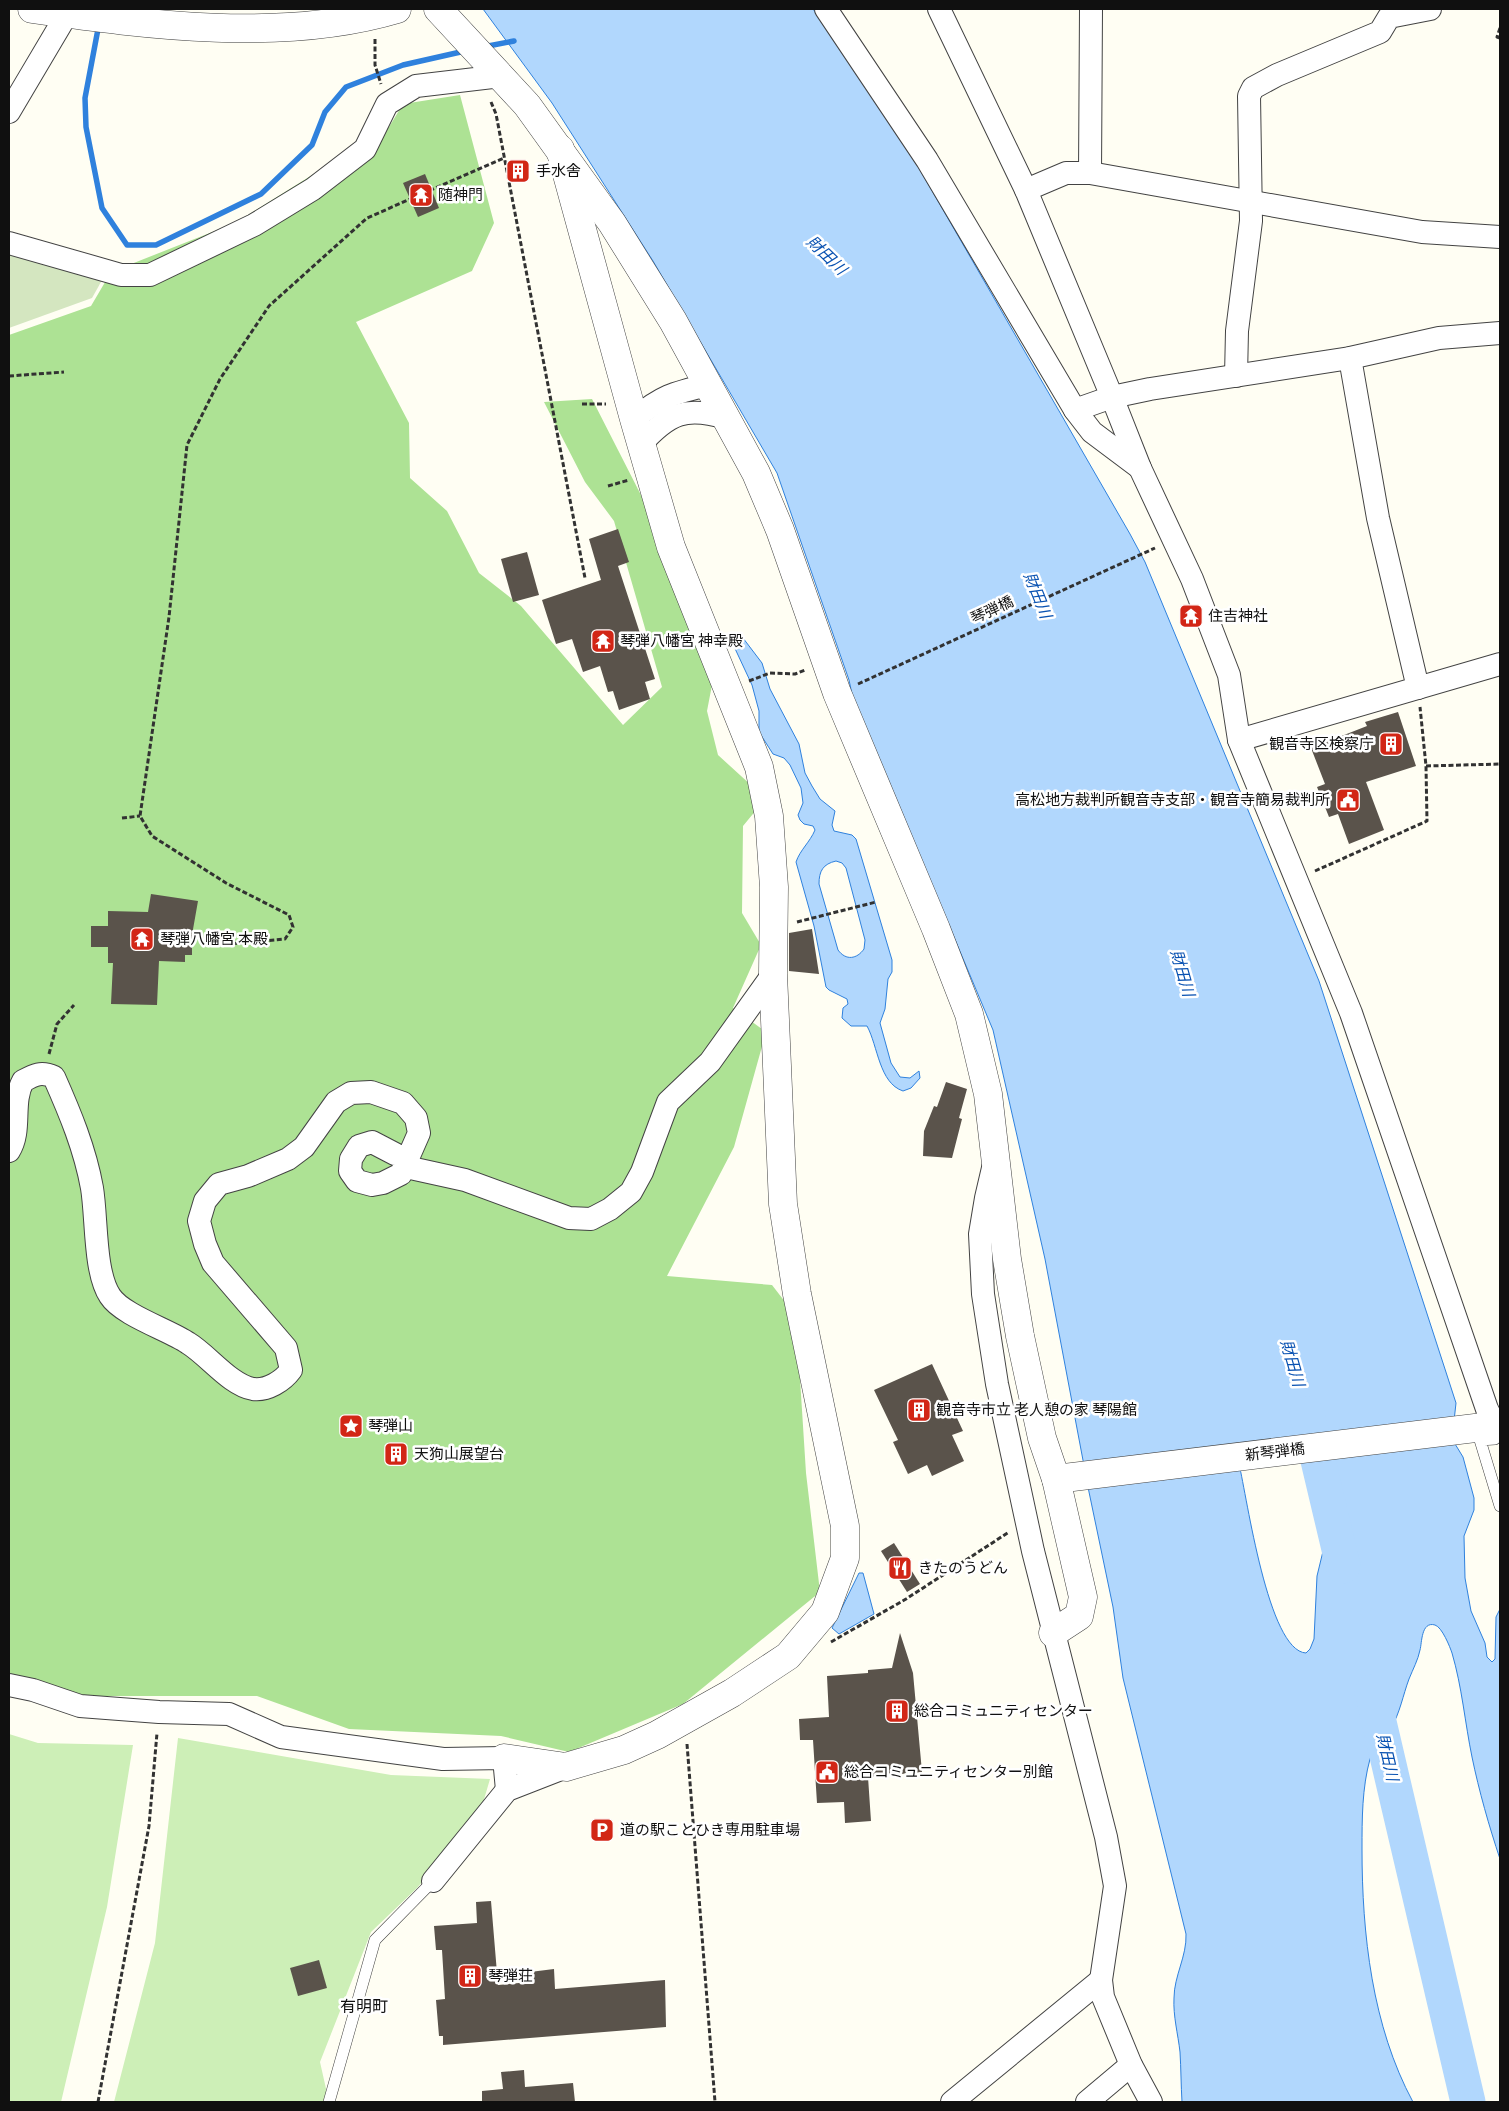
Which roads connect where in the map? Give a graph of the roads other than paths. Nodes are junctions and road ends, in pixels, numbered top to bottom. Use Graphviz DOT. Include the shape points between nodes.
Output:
graph roads {
  1 [pos="32,9"];
  2 [pos="397,9"];
  3 [pos="438,9"];
  4 [pos="826,9"];
  5 [pos="939,9"];
  6 [pos="1091,9"];
  7 [pos="1430,9"];
  8 [pos="67,14"];
  9 [pos="491,72"];
  10 [pos="9,112"];
  11 [pos="560,149"];
  12 [pos="1090,173"];
  13 [pos="1026,190"];
  14 [pos="1250,203"];
  15 [pos="1500,237"];
  16 [pos="9,243"];
  17 [pos="1500,333"];
  18 [pos="1350,358"];
  19 [pos="1236,376"];
  20 [pos="708,385"];
  21 [pos="1112,397"];
  22 [pos="1075,410"];
  23 [pos="726,418"];
  24 [pos="637,431"];
  25 [pos="1140,468"];
  26 [pos="1500,664"];
  27 [pos="1418,688"];
  28 [pos="1239,740"];
  29 [pos="773,974"];
  30 [pos="9,1151"];
  31 [pos="395,1154"];
  32 [pos="996,1154"];
  33 [pos="415,1168"];
  34 [pos="1492,1429"];
  35 [pos="1066,1478"];
  36 [pos="1500,1506"];
  37 [pos="1053,1633"];
  38 [pos="9,1685"];
  39 [pos="504,1758"];
  40 [pos="566,1767"];
  41 [pos="507,1790"];
  42 [pos="433,1881"];
  43 [pos="1101,1980"];
  44 [pos="1131,2065"];
  45 [pos="329,2102"];
  46 [pos="952,2102"];
  47 [pos="1087,2102"];
  48 [pos="1151,2102"];
  1 -- 8 [label="street"];
  2 -- 8 [label="street" via="374,16 292,28 166,24"];
  3 -- 9 [label="street"];
  4 -- 22 [label="street" via="932,169"];
  5 -- 13 [label="street"];
  6 -- 12 [label="street"];
  7 -- 14 [label="street" via="1388,17 1380,32 1253,88 1249,96"];
  8 -- 10 [label="street"];
  9 -- 11 [label="street" via="527,105"];
  9 -- 16 [label="street" via="416,86 387,104 365,149 313,189 254,225 150,274 121,275"];
  11 -- 20 [label="street" via="673,321"];
  11 -- 24 [label="street"];
  12 -- 13 [label="street" via="1066,173"];
  12 -- 14 [label="street"];
  13 -- 21 [label="street"];
  14 -- 15 [label="street" via="1422,232"];
  14 -- 19 [label="street" via="1237,331"];
  17 -- 18 [label="street" via="1439,338"];
  18 -- 19 [label="street"];
  18 -- 27 [label="street" via="1378,518"];
  19 -- 21 [label="street"];
  20 -- 23 [label="street"];
  20 -- 24 [label="street" via="671,393 651,405"];
  21 -- 22 [label="street"];
  21 -- 25 [label="street"];
  22 -- 25 [label="street" via="1092,432"];
  23 -- 24 [label="street" via="706,412 687,413"];
  23 -- 32 [label="street" via="756,473 773,514 826,662 969,1014 988,1094"];
  24 -- 29 [label="street" via="671,547 759,767 770,816 774,887"];
  25 -- 28 [label="street" via="1192,579 1229,675"];
  26 -- 27 [label="street"];
  27 -- 28 [label="street"];
  28 -- 34 [label="street" via="1351,1013"];
  29 -- 33 [label="street" via="710,1062 668,1102 642,1172 631,1192 610,1210 591,1219 569,1218 465,1180"];
  29 -- 40 [label="street" via="784,1204 797,1294 845,1526 845,1558 825,1612 788,1656 657,1735 624,1750"];
  30 -- 31 [label="street" via="22,1081 36,1074 46,1073 54,1077 75,1123 92,1188 99,1260 111,1297 134,1314 188,1342 239,1384 252,1389 264,1389 285,1378 291,1370 290,1360 276,1334 213,1263 204,1244 199,1221 204,1201 218,1184 248,1176 288,1159 304,1147 336,1102 351,1093 371,1092 402,1103 416,1118 420,1133 400,1174 372,1185 357,1181 350,1171 351,1159 359,1146 372,1142"];
  32 -- 35 [label="street" via="1007,1259 1042,1438"];
  32 -- 37 [label="street" via="980,1234 983,1294 998,1384"];
  34 -- 35 [label="street, 新琴弾橋"];
  34 -- 36 [label="lane" via="1480,1440"];
  35 -- 37 [label="street" via="1083,1596 1079,1616"];
  37 -- 43 [label="street" via="1106,1837 1114,1886"];
  38 -- 39 [label="street" via="80,1706 229,1714 281,1737 443,1759"];
  39 -- 40 [label="street"];
  39 -- 41 [label="street"];
  40 -- 41 [label="street"];
  41 -- 42 [label="street"];
  42 -- 45 [label="lane" via="375,1940"];
  43 -- 44 [label="street" via="1104,1997"];
  43 -- 46 [label="street"];
  44 -- 47 [label="street"];
  44 -- 48 [label="street"];
}
